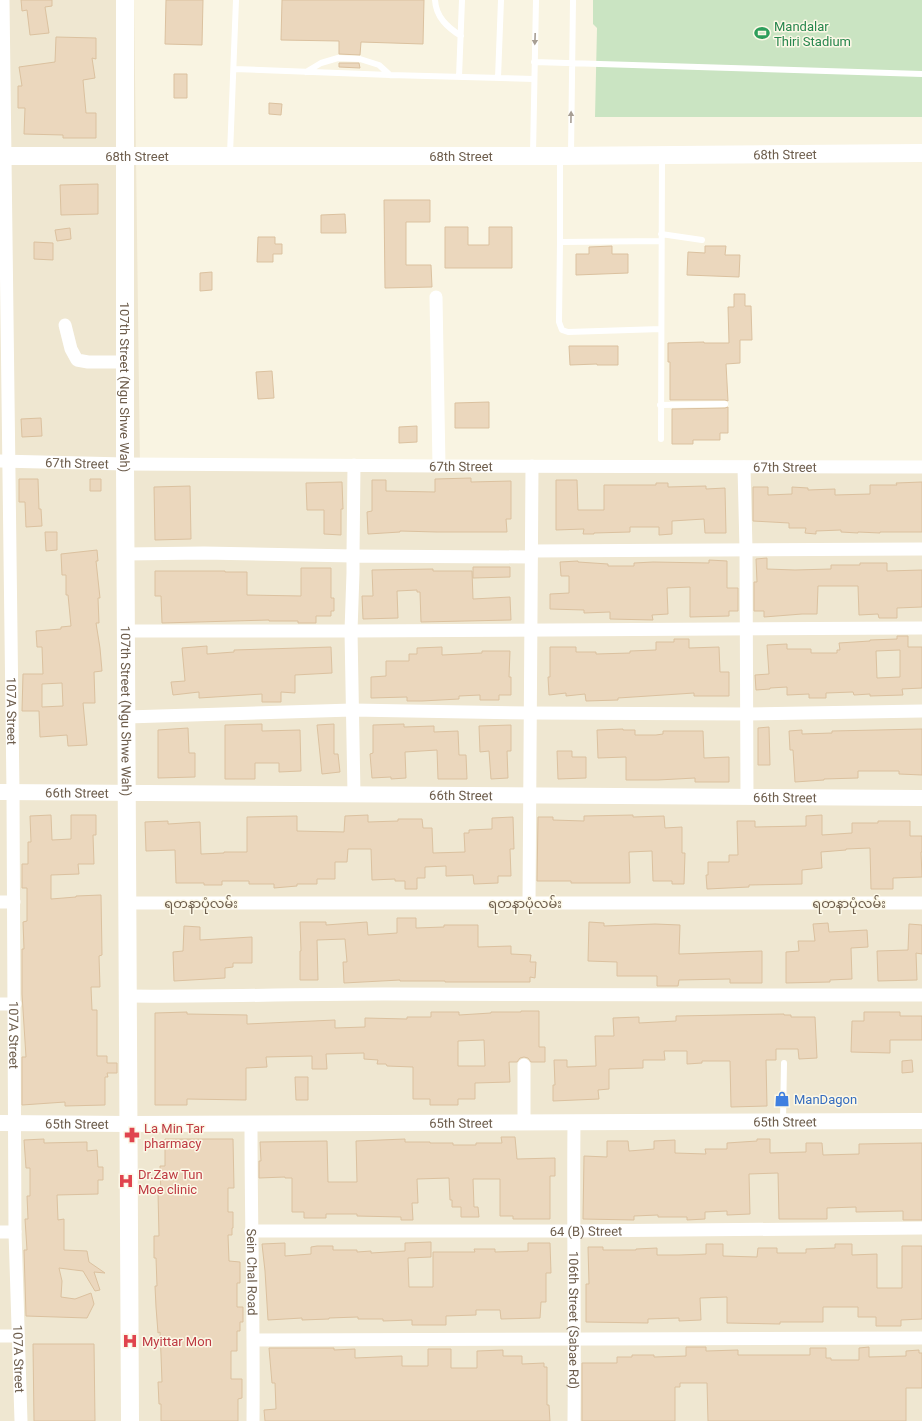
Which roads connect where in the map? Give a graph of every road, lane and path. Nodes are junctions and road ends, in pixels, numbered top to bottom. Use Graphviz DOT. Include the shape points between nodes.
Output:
graph roads {
  1 [pos="3,0"];
  2 [pos="125,0"];
  3 [pos="236,0"];
  4 [pos="435,0"];
  5 [pos="462,0"];
  6 [pos="501,0"];
  7 [pos="536,0"];
  8 [pos="573,0"];
  9 [pos="461,36"];
  10 [pos="2,42"];
  11 [pos="534,62"];
  12 [pos="572,63"];
  13 [pos="234,69"];
  14 [pos="306,72"];
  15 [pos="922,74"];
  16 [pos="390,75"];
  17 [pos="459,77"];
  18 [pos="498,78"];
  19 [pos="534,79"];
  20 [pos="922,153"];
  21 [pos="662,154"];
  22 [pos="125,155"];
  23 [pos="2,156"];
  24 [pos="230,156"];
  25 [pos="532,156"];
  26 [pos="565,156"];
  27 [pos="661,234"];
  28 [pos="702,240"];
  29 [pos="661,241"];
  30 [pos="560,242"];
  31 [pos="3,273"];
  32 [pos="436,297"];
  33 [pos="65,325"];
  34 [pos="661,329"];
  35 [pos="125,362"];
  36 [pos="725,404"];
  37 [pos="660,405"];
  38 [pos="660,439"];
  39 [pos="4,461"];
  40 [pos="125,464"];
  41 [pos="354,465"];
  42 [pos="439,466"];
  43 [pos="532,466"];
  44 [pos="744,467"];
  45 [pos="922,467"];
  46 [pos="746,549"];
  47 [pos="922,549"];
  48 [pos="126,554"];
  49 [pos="531,554"];
  50 [pos="353,556"];
  51 [pos="746,628"];
  52 [pos="922,628"];
  53 [pos="531,630"];
  54 [pos="127,631"];
  55 [pos="351,632"];
  56 [pos="352,710"];
  57 [pos="922,711"];
  58 [pos="530,713"];
  59 [pos="747,714"];
  60 [pos="127,717"];
  61 [pos="7,792"];
  62 [pos="128,793"];
  63 [pos="354,794"];
  64 [pos="530,796"];
  65 [pos="748,796"];
  66 [pos="922,798"];
  67 [pos="0,902"];
  68 [pos="14,902"];
  69 [pos="128,903"];
  70 [pos="529,903"];
  71 [pos="922,903"];
  72 [pos="922,995"];
  73 [pos="129,996"];
  74 [pos="0,1004"];
  75 [pos="15,1004"];
  76 [pos="784,1063"];
  77 [pos="524,1065"];
  78 [pos="922,1121"];
  79 [pos="783,1122"];
  80 [pos="8,1123"];
  81 [pos="524,1123"];
  82 [pos="574,1123"];
  83 [pos="129,1124"];
  84 [pos="251,1124"];
  85 [pos="922,1228"];
  86 [pos="251,1231"];
  87 [pos="573,1231"];
  88 [pos="0,1232"];
  89 [pos="15,1232"];
  90 [pos="0,1336"];
  91 [pos="18,1336"];
  92 [pos="922,1338"];
  93 [pos="254,1340"];
  94 [pos="575,1340"];
  95 [pos="21,1421"];
  96 [pos="130,1421"];
  97 [pos="253,1421"];
  98 [pos="574,1421"];
  1 -- 10 [label="street, 107A Street"];
  2 -- 22 [label="main road, 107th Street (Ngu Shwe Wah)"];
  3 -- 13 [label="lane"];
  4 -- 9 [label="lane" via="439,17 448,28"];
  5 -- 9 [label="lane"];
  6 -- 18 [label="lane"];
  7 -- 11 [label="lane, one-way"];
  8 -- 12 [label="lane"];
  9 -- 17 [label="lane"];
  10 -- 23 [label="street, 107A Street"];
  11 -- 12 [label="lane"];
  11 -- 19 [label="lane"];
  12 -- 15 [label="lane"];
  26 -- 12 [label="lane, one-way"];
  13 -- 14 [label="lane"];
  13 -- 24 [label="lane"];
  14 -- 16 [label="lane"];
  14 -- 16 [label="lane" via="326,61 360,58 379,65"];
  16 -- 17 [label="lane"];
  17 -- 18 [label="lane"];
  18 -- 19 [label="lane"];
  19 -- 25 [label="lane"];
  20 -- 21 [label="main road, 68th Street"];
  21 -- 26 [label="main road, 68th Street"];
  21 -- 27 [label="lane"];
  22 -- 23 [label="main road, 68th Street"];
  22 -- 24 [label="main road, 68th Street"];
  22 -- 35 [label="main road, 107th Street (Ngu Shwe Wah)"];
  23 -- 31 [label="street, 107A Street"];
  24 -- 25 [label="main road, 68th Street"];
  25 -- 26 [label="main road, 68th Street"];
  26 -- 30 [label="lane"];
  27 -- 28 [label="lane"];
  27 -- 29 [label="lane"];
  29 -- 30 [label="lane"];
  29 -- 34 [label="lane"];
  30 -- 34 [label="lane" via="559,322 562,330 568,332"];
  31 -- 39 [label="street, 107A Street"];
  32 -- 42 [label="street"];
  33 -- 35 [label="street" via="71,349 77,360"];
  34 -- 37 [label="lane"];
  35 -- 40 [label="main road, 107th Street (Ngu Shwe Wah)"];
  36 -- 37 [label="lane"];
  37 -- 38 [label="lane"];
  39 -- 40 [label="street, 67th Street"];
  39 -- 61 [label="street, 107A Street"];
  40 -- 41 [label="street, 67th Street"];
  40 -- 48 [label="main road, 107th Street (Ngu Shwe Wah)"];
  41 -- 42 [label="street, 67th Street"];
  41 -- 50 [label="street"];
  42 -- 43 [label="street, 67th Street"];
  43 -- 44 [label="street, 67th Street"];
  43 -- 49 [label="street"];
  44 -- 45 [label="street, 67th Street"];
  44 -- 46 [label="street"];
  46 -- 47 [label="street"];
  46 -- 49 [label="street"];
  46 -- 51 [label="street"];
  48 -- 50 [label="street"];
  48 -- 54 [label="main road, 107th Street (Ngu Shwe Wah)"];
  49 -- 50 [label="street"];
  49 -- 53 [label="street"];
  50 -- 55 [label="street"];
  51 -- 52 [label="street"];
  51 -- 53 [label="street"];
  51 -- 59 [label="street"];
  53 -- 55 [label="street"];
  53 -- 58 [label="street"];
  54 -- 55 [label="street"];
  54 -- 60 [label="main road, 107th Street (Ngu Shwe Wah)"];
  55 -- 56 [label="street"];
  56 -- 58 [label="street"];
  56 -- 60 [label="street"];
  56 -- 63 [label="street"];
  57 -- 59 [label="street"];
  58 -- 59 [label="street"];
  58 -- 64 [label="street"];
  59 -- 65 [label="street"];
  60 -- 62 [label="main road, 107th Street (Ngu Shwe Wah)"];
  61 -- 62 [label="street, 66th Street"];
  61 -- 68 [label="street, 107A Street"];
  62 -- 63 [label="street, 66th Street"];
  62 -- 69 [label="main road, 107th Street (Ngu Shwe Wah)"];
  63 -- 64 [label="street, 66th Street"];
  64 -- 65 [label="street, 66th Street"];
  64 -- 70 [label="street"];
  65 -- 66 [label="street, 66th Street"];
  67 -- 68 [label="street"];
  68 -- 75 [label="street, 107A Street"];
  69 -- 70 [label="street, ရတနာပုံလမ်း"];
  69 -- 73 [label="main road, 107th Street (Ngu Shwe Wah)"];
  70 -- 71 [label="street, ရတနာပုံလမ်း"];
  72 -- 73 [label="street"];
  73 -- 83 [label="main road, 107th Street (Ngu Shwe Wah)"];
  74 -- 75 [label="street"];
  75 -- 80 [label="street, 107A Street"];
  76 -- 79 [label="lane"];
  77 -- 81 [label="street"];
  78 -- 79 [label="street, 65th Street"];
  79 -- 82 [label="street, 65th Street"];
  80 -- 83 [label="street, 65th Street"];
  80 -- 89 [label="street, 107A Street"];
  81 -- 82 [label="street, 65th Street"];
  81 -- 84 [label="street, 65th Street"];
  82 -- 87 [label="street, 106th Street (Sabae Rd)"];
  83 -- 84 [label="street, 65th Street"];
  83 -- 96 [label="main road, 107th Street (Ngu Shwe Wah)"];
  84 -- 86 [label="street, Sein Chal Road"];
  85 -- 87 [label="street, 64 (B) Street"];
  86 -- 87 [label="street, 64 (B) Street"];
  86 -- 93 [label="street, Sein Chal Road"];
  87 -- 94 [label="street, 106th Street (Sabae Rd)"];
  88 -- 89 [label="street"];
  89 -- 91 [label="street, 107A Street"];
  90 -- 91 [label="street"];
  91 -- 95 [label="street, 107A Street"];
  92 -- 94 [label="street"];
  93 -- 94 [label="street"];
  93 -- 97 [label="street, Sein Chal Road"];
  94 -- 98 [label="street, 106th Street (Sabae Rd)"];
}
